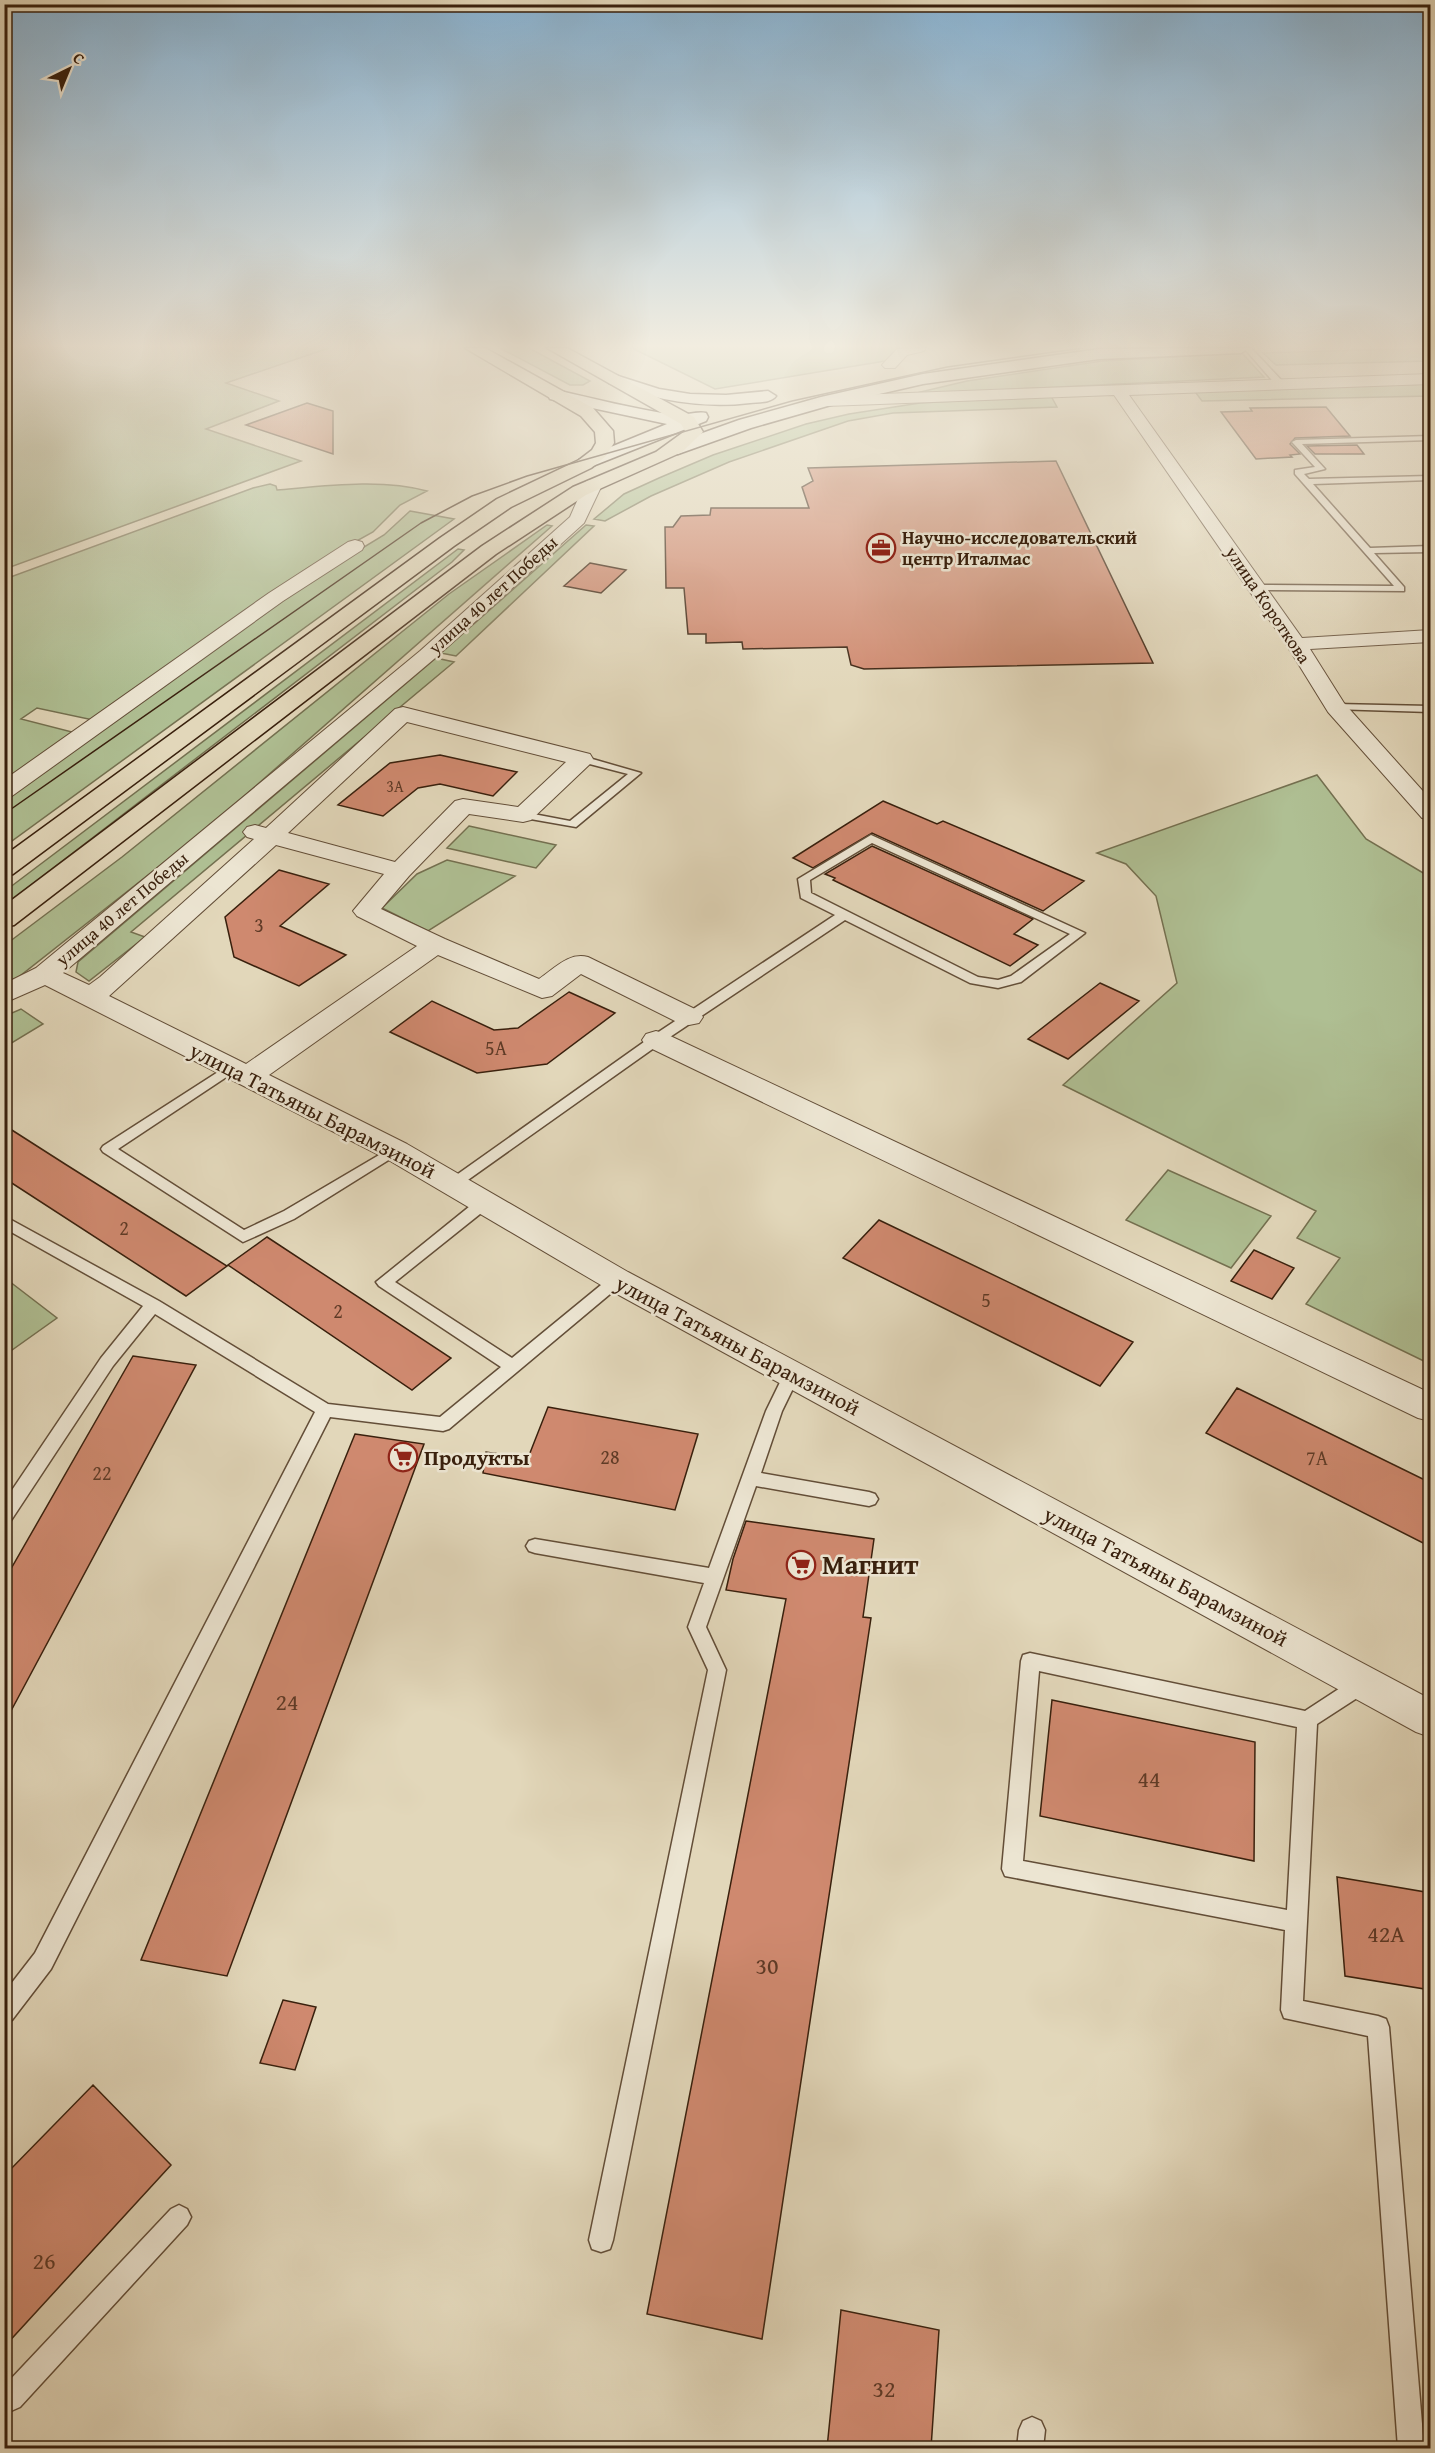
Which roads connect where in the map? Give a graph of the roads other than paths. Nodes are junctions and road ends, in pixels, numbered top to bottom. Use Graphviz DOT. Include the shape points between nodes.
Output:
graph roads {
  1 [pos="589,462"];
  2 [pos="644,462"];
  3 [pos="1169,462"];
  4 [pos="1315,462"];
  5 [pos="585,464"];
  6 [pos="1431,478"];
  7 [pos="1306,482"];
  8 [pos="593,485"];
  9 [pos="447,542"];
  10 [pos="355,546"];
  11 [pos="1431,549"];
  12 [pos="489,550"];
  13 [pos="1366,551"];
  14 [pos="1257,588"];
  15 [pos="1425,638"];
  16 [pos="1296,644"];
  17 [pos="1336,707"];
  18 [pos="1431,709"];
  19 [pos="582,759"];
  20 [pos="4,791"];
  21 [pos="1431,813"];
  22 [pos="523,815"];
  23 [pos="224,824"];
  24 [pos="271,836"];
  25 [pos="4,869"];
  26 [pos="400,871"];
  27 [pos="844,915"];
  28 [pos="4,919"];
  29 [pos="436,945"];
  30 [pos="45,974"];
  31 [pos="4,996"];
  32 [pos="91,996"];
  33 [pos="689,1017"];
  34 [pos="656,1040"];
  35 [pos="240,1072"];
  36 [pos="396,1152"];
  37 [pos="453,1184"];
  38 [pos="485,1202"];
  39 [pos="4,1221"];
  40 [pos="617,1280"];
  41 [pos="153,1305"];
  42 [pos="513,1367"];
  43 [pos="792,1374"];
  44 [pos="1431,1408"];
  45 [pos="326,1410"];
  46 [pos="750,1478"];
  47 [pos="869,1499"];
  48 [pos="4,1517"];
  49 [pos="535,1546"];
  50 [pos="715,1577"];
  51 [pos="1364,1683"];
  52 [pos="1431,1719"];
  53 [pos="1307,1720"];
  54 [pos="1296,1922"];
  55 [pos="4,2012"];
  56 [pos="179,2217"];
  57 [pos="601,2240"];
  58 [pos="4,2393"];
  59 [pos="1411,2448"];
  1 -- 5 [label="main road"];
  2 -- 8 [label="main road"];
  3 -- 14 [label="street, улица Короткова"];
  4 -- 7 [label="lane" via="1321,469 1298,472"];
  5 -- 9 [label="main road" via="504,503"];
  6 -- 7 [label="lane"];
  7 -- 13 [label="lane"];
  8 -- 12 [label="main road, улица 40 лет Победы" via="544,512"];
  8 -- 23 [label="street, улица 40 лет Победы" via="578,519 427,655"];
  9 -- 12 [label="main road"];
  9 -- 25 [label="main road"];
  10 -- 20 [label="street" via="276,597"];
  11 -- 13 [label="lane"];
  12 -- 28 [label="main road, улица 40 лет Победы"];
  13 -- 14 [label="lane" via="1401,589"];
  14 -- 16 [label="street, улица Короткова"];
  15 -- 16 [label="street"];
  16 -- 17 [label="street, улица Короткова"];
  17 -- 18 [label="lane"];
  17 -- 21 [label="street, улица Короткова"];
  19 -- 22 [label="street"];
  19 -- 22 [label="lane" via="636,773 572,825"];
  19 -- 24 [label="street" via="402,714"];
  22 -- 26 [label="street" via="463,806"];
  23 -- 24 [label="street"];
  23 -- 30 [label="street, улица 40 лет Победы"];
  24 -- 26 [label="street"];
  24 -- 32 [label="street"];
  26 -- 29 [label="street" via="366,911"];
  27 -- 27 [label="lane" via="975,980 998,984 1016,979 1079,933 871,838 804,879 805,895"];
  27 -- 33 [label="lane"];
  29 -- 33 [label="street" via="542,990 579,963"];
  29 -- 35 [label="street"];
  30 -- 31 [label="street, улица 40 лет Победы"];
  30 -- 32 [label="street, улица Татьяны Барамзиной"];
  32 -- 35 [label="street, улица Татьяны Барамзиной"];
  33 -- 34 [label="lane"];
  34 -- 37 [label="lane"];
  34 -- 44 [label="street"];
  35 -- 36 [label="street, улица Татьяны Барамзиной"];
  35 -- 36 [label="lane" via="108,1149 243,1237 289,1215"];
  36 -- 37 [label="street, улица Татьяны Барамзиной"];
  37 -- 38 [label="street, улица Татьяны Барамзиной"];
  38 -- 40 [label="street, улица Татьяны Барамзиной"];
  38 -- 42 [label="lane" via="384,1282"];
  39 -- 41 [label="lane"];
  40 -- 42 [label="lane"];
  40 -- 43 [label="street, улица Татьяны Барамзиной"];
  41 -- 45 [label="lane"];
  41 -- 48 [label="lane" via="107,1362"];
  42 -- 45 [label="lane" via="443,1424"];
  43 -- 46 [label="lane"];
  43 -- 51 [label="street, улица Татьяны Барамзиной"];
  45 -- 55 [label="lane" via="44,1961"];
  46 -- 47 [label="lane"];
  46 -- 50 [label="lane"];
  49 -- 50 [label="lane"];
  50 -- 57 [label="lane" via="697,1627 717,1670"];
  51 -- 52 [label="street, улица Татьяны Барамзиной"];
  51 -- 53 [label="lane"];
  53 -- 54 [label="lane"];
  53 -- 54 [label="lane" via="1030,1661 1012,1869"];
  54 -- 59 [label="lane" via="1292,2010 1378,2027"];
  56 -- 58 [label="lane" via="11,2398"];
}
